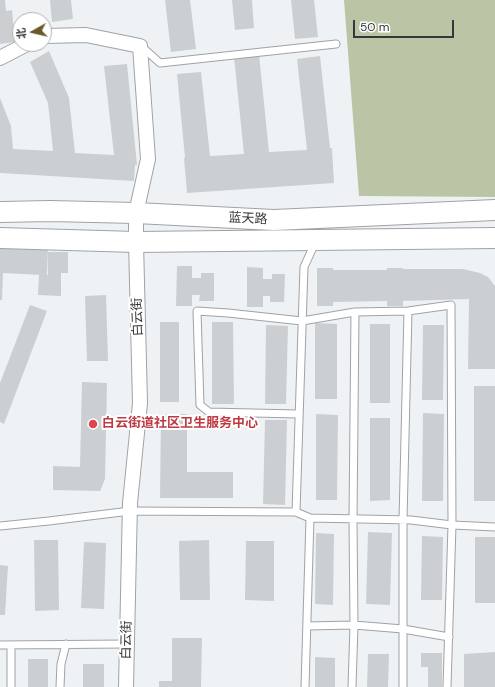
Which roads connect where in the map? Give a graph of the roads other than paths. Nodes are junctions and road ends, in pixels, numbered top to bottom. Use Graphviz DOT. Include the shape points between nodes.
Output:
graph roads {
  1 [pos="52,36"];
  2 [pos="336,44"];
  3 [pos="140,46"];
  4 [pos="12,52"];
  5 [pos="0,58"];
  6 [pos="495,210"];
  7 [pos="0,212"];
  8 [pos="136,213"];
  9 [pos="0,238"];
  10 [pos="495,238"];
  11 [pos="316,240"];
  12 [pos="136,242"];
  13 [pos="408,311"];
  14 [pos="355,312"];
  15 [pos="302,321"];
  16 [pos="298,414"];
  17 [pos="130,510"];
  18 [pos="296,512"];
  19 [pos="310,518"];
  20 [pos="353,520"];
  21 [pos="404,520"];
  22 [pos="452,525"];
  23 [pos="0,526"];
  24 [pos="495,527"];
  25 [pos="354,625"];
  26 [pos="307,626"];
  27 [pos="403,629"];
  28 [pos="449,637"];
  29 [pos="66,644"];
  30 [pos="127,644"];
  31 [pos="0,645"];
  32 [pos="11,645"];
  33 [pos="11,687"];
  34 [pos="60,687"];
  35 [pos="126,687"];
  36 [pos="305,687"];
  37 [pos="352,687"];
  38 [pos="403,687"];
  39 [pos="447,687"];
  1 -- 3 [label="street" via="86,34"];
  2 -- 3 [label="lane" via="160,63"];
  3 -- 8 [label="street, 白云街" via="148,159"];
  4 -- 5 [label="street"];
  6 -- 8 [label="street, 蓝天路" via="274,220"];
  7 -- 8 [label="street, 蓝天路"];
  8 -- 12 [label="street, 白云街"];
  9 -- 12 [label="street, 蓝天路"];
  10 -- 11 [label="street, 蓝天路"];
  11 -- 12 [label="street, 蓝天路"];
  11 -- 15 [label="lane" via="304,267"];
  12 -- 17 [label="street, 白云街" via="140,403"];
  13 -- 14 [label="lane"];
  13 -- 21 [label="lane"];
  13 -- 22 [label="lane" via="451,306"];
  14 -- 15 [label="lane"];
  14 -- 20 [label="lane"];
  15 -- 16 [label="lane"];
  15 -- 16 [label="lane" via="197,311 200,405 209,412"];
  16 -- 18 [label="lane"];
  17 -- 18 [label="lane"];
  17 -- 23 [label="lane"];
  17 -- 30 [label="street, 白云街"];
  18 -- 19 [label="lane"];
  19 -- 20 [label="lane"];
  19 -- 26 [label="lane"];
  20 -- 21 [label="lane"];
  20 -- 25 [label="lane"];
  21 -- 22 [label="lane"];
  21 -- 27 [label="lane"];
  22 -- 24 [label="lane"];
  22 -- 28 [label="lane"];
  25 -- 26 [label="lane"];
  25 -- 27 [label="lane"];
  25 -- 37 [label="lane"];
  26 -- 36 [label="lane"];
  27 -- 28 [label="lane"];
  27 -- 38 [label="lane"];
  28 -- 39 [label="lane"];
  29 -- 30 [label="lane"];
  29 -- 32 [label="lane"];
  29 -- 34 [label="lane" via="61,664"];
  30 -- 35 [label="street, 白云街"];
  31 -- 32 [label="lane"];
  32 -- 33 [label="lane"];
}
